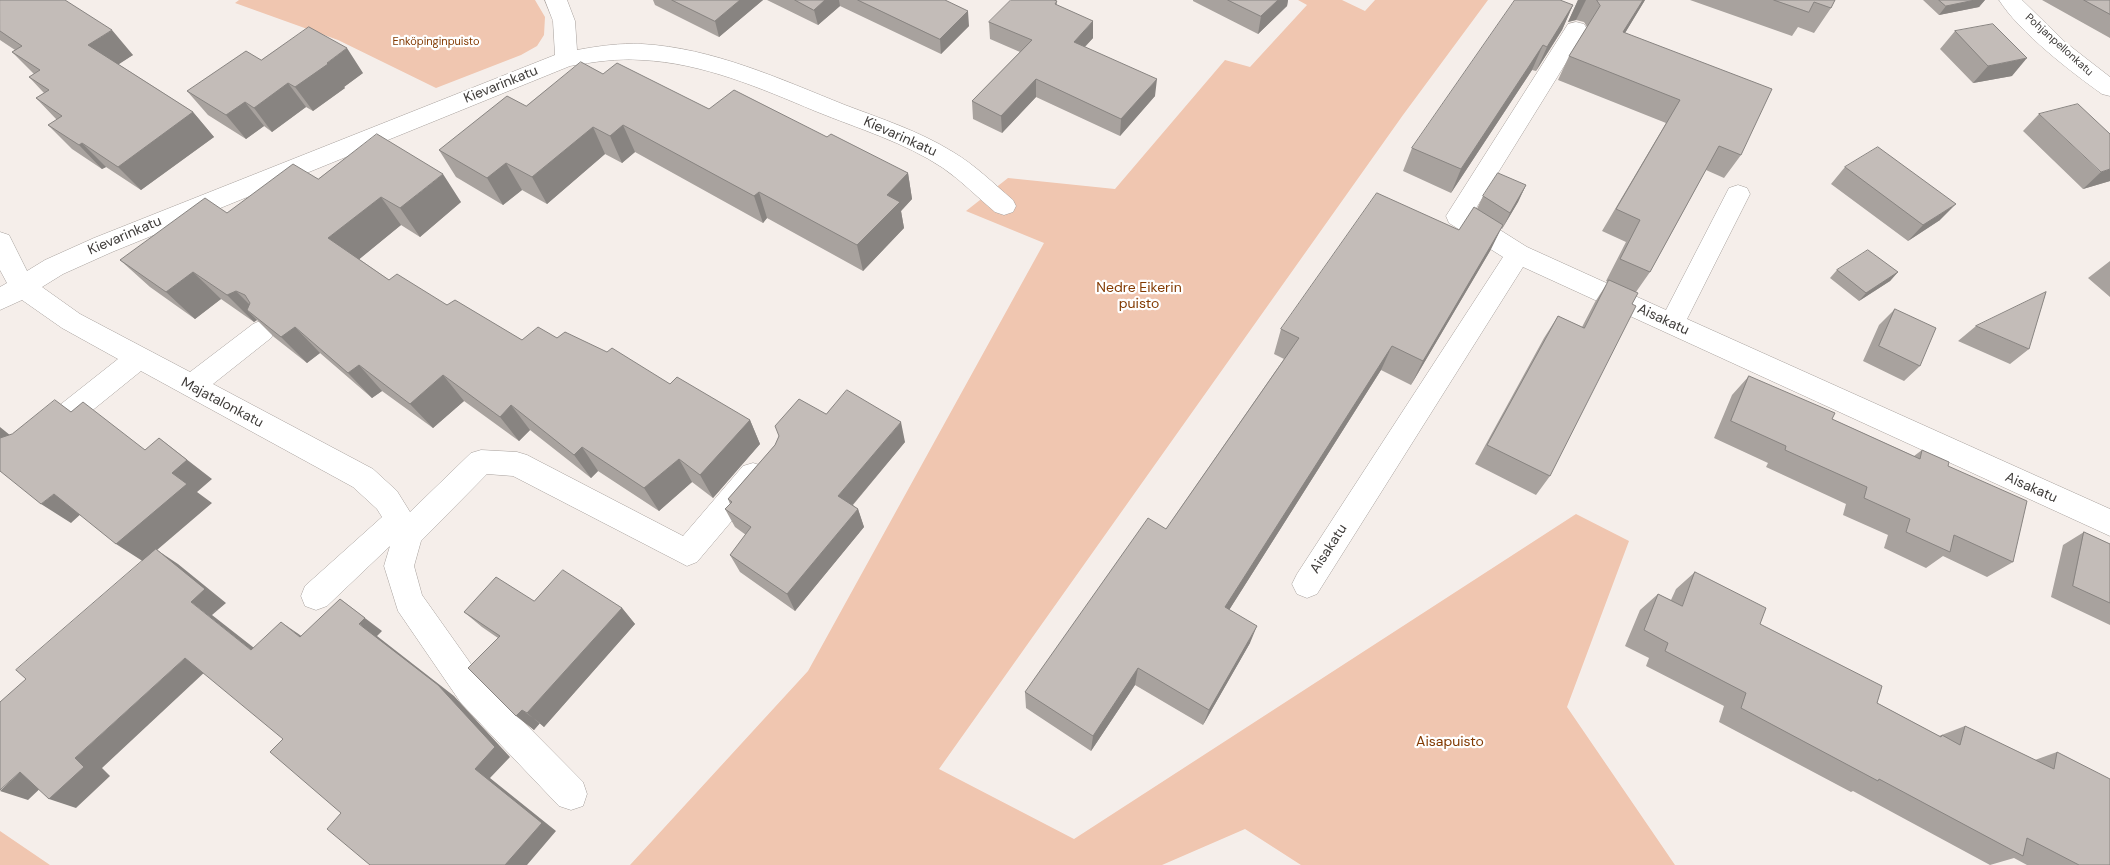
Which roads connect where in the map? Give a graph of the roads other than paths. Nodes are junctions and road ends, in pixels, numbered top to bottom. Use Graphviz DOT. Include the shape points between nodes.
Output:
graph roads {
  1 [pos="556,0"];
  2 [pos="2010,0"];
  3 [pos="1576,29"];
  4 [pos="566,59"];
  5 [pos="2110,88"];
  6 [pos="1738,194"];
  7 [pos="1004,206"];
  8 [pos="0,242"];
  9 [pos="1518,254"];
  10 [pos="11,293"];
  11 [pos="1672,324"];
  12 [pos="262,331"];
  13 [pos="138,358"];
  14 [pos="191,386"];
  15 [pos="30,444"];
  16 [pos="771,455"];
  17 [pos="2110,523"];
  18 [pos="404,526"];
  19 [pos="1307,584"];
  20 [pos="316,596"];
  21 [pos="571,794"];
  1 -- 4 [label="street" via="567,34"];
  2 -- 5 [label="street, Pohjanpellonkatu" via="2043,35 2083,70"];
  3 -- 9 [label="street" via="1458,216"];
  4 -- 7 [label="street, Kievarinkatu" via="600,53 641,52 675,56 747,76 918,143 946,158"];
  4 -- 10 [label="street, Kievarinkatu" via="103,245"];
  6 -- 11 [label="street"];
  8 -- 10 [label="street, Majatalonkatu" via="8,264"];
  9 -- 11 [label="street, Aisakatu"];
  9 -- 19 [label="street, Aisakatu"];
  10 -- 13 [label="street, Majatalonkatu" via="44,304"];
  11 -- 17 [label="street, Aisakatu"];
  12 -- 14 [label="street"];
  13 -- 14 [label="street, Majatalonkatu"];
  13 -- 15 [label="street"];
  14 -- 18 [label="street, Majatalonkatu" via="363,478 387,500"];
  16 -- 18 [label="street" via="687,553 517,464 481,462"];
  18 -- 20 [label="street"];
  18 -- 21 [label="street" via="399,566 409,602 472,692"];
}
